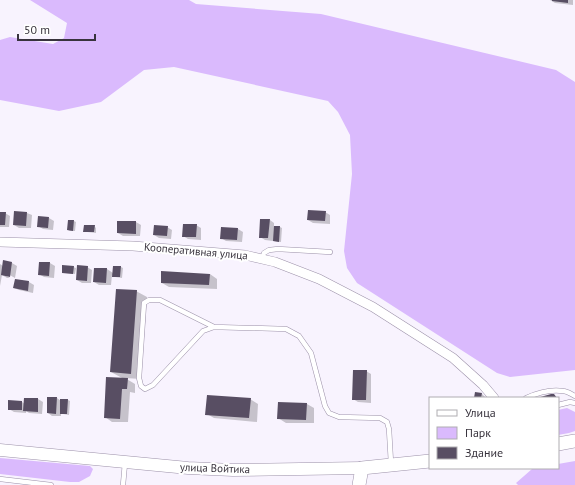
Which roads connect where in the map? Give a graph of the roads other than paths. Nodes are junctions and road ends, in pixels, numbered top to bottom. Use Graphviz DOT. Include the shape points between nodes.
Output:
graph roads {
  1 [pos="0,242"];
  2 [pos="330,252"];
  3 [pos="262,259"];
  4 [pos="214,327"];
  5 [pos="575,396"];
  6 [pos="493,397"];
  7 [pos="528,397"];
  8 [pos="575,403"];
  9 [pos="559,405"];
  10 [pos="575,441"];
  11 [pos="559,444"];
  12 [pos="0,450"];
  13 [pos="429,461"];
  14 [pos="125,462"];
  15 [pos="391,465"];
  16 [pos="362,468"];
  17 [pos="0,479"];
  18 [pos="51,485"];
  19 [pos="123,485"];
  20 [pos="359,485"];
  1 -- 3 [label="street, Кооперативная улица" via="133,246 245,255"];
  2 -- 3 [label="lane" via="278,249 264,253"];
  3 -- 6 [label="street, Кооперативная улица" via="319,279 373,307 453,358"];
  4 -- 4 [label="lane" via="203,331 153,385 145,389 141,386 139,378 144,303 149,300 160,300"];
  4 -- 15 [label="lane" via="286,329 299,336 311,353 329,413 339,417 380,418 387,422"];
  5 -- 7 [label="lane" via="564,391 551,391"];
  8 -- 9 [label="lane"];
  10 -- 11 [label="main road"];
  12 -- 14 [label="main road, улица Войтика"];
  13 -- 15 [label="main road, улица Войтика"];
  14 -- 16 [label="main road, улица Войтика" via="233,470"];
  14 -- 19 [label="lane"];
  15 -- 16 [label="main road, улица Войтика"];
  16 -- 20 [label="main road"];
  17 -- 18 [label="lane"];
}
